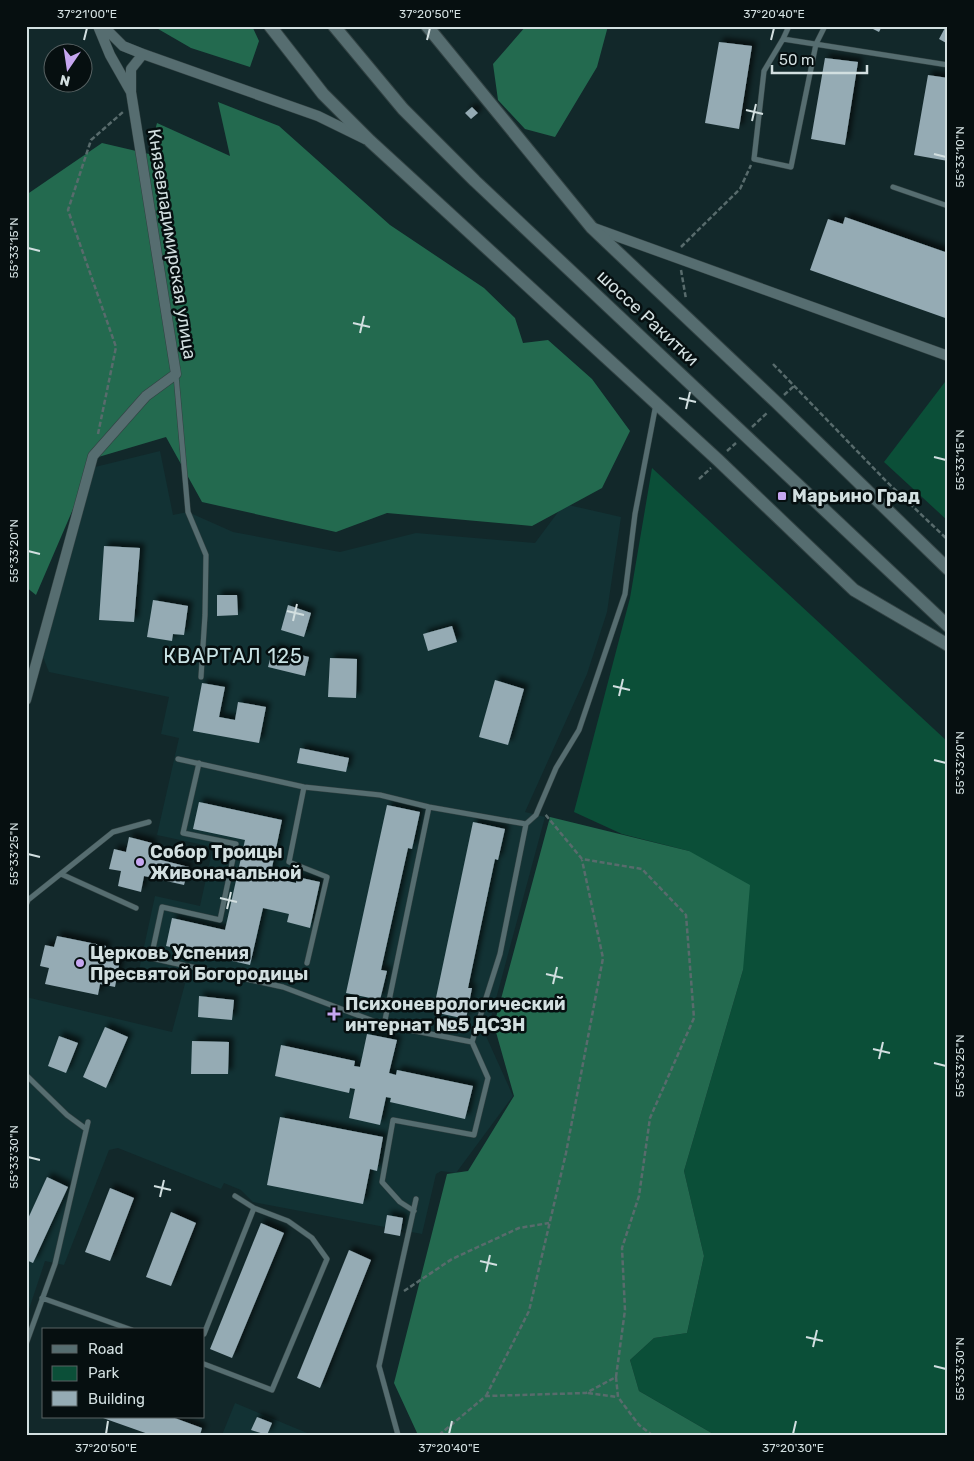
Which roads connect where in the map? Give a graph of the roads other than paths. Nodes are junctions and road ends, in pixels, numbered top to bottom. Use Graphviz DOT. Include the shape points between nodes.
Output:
graph roads {
  1 [pos="98,26"];
  2 [pos="103,26"];
  3 [pos="270,26"];
  4 [pos="334,26"];
  5 [pos="427,26"];
  6 [pos="789,26"];
  7 [pos="825,26"];
  8 [pos="783,39"];
  9 [pos="816,44"];
  10 [pos="143,54"];
  11 [pos="948,66"];
  12 [pos="131,92"];
  13 [pos="370,141"];
  14 [pos="893,187"];
  15 [pos="948,206"];
  16 [pos="592,228"];
  17 [pos="948,356"];
  18 [pos="176,374"];
  19 [pos="656,403"];
  20 [pos="948,570"];
  21 [pos="948,626"];
  22 [pos="948,645"];
  23 [pos="201,677"];
  24 [pos="26,700"];
  25 [pos="178,758"];
  26 [pos="199,763"];
  27 [pos="304,787"];
  28 [pos="429,806"];
  29 [pos="149,822"];
  30 [pos="526,824"];
  31 [pos="61,874"];
  32 [pos="26,905"];
  33 [pos="136,908"];
  34 [pos="307,963"];
  35 [pos="384,1025"];
  36 [pos="472,1042"];
  37 [pos="26,1075"];
  38 [pos="88,1122"];
  39 [pos="86,1129"];
  40 [pos="235,1196"];
  41 [pos="416,1200"];
  42 [pos="254,1208"];
  43 [pos="414,1211"];
  44 [pos="42,1298"];
  45 [pos="126,1328"];
  46 [pos="205,1331"];
  47 [pos="27,1336"];
  48 [pos="26,1344"];
  49 [pos="205,1364"];
  50 [pos="398,1435"];
  1 -- 12 [label="street, Князевладимирская улица"];
  2 -- 10 [label="street" via="123,46"];
  3 -- 13 [label="street" via="323,94"];
  4 -- 21 [label="street, шоссе Ракитки" via="403,109 475,181"];
  5 -- 16 [label="street"];
  6 -- 8 [label="lane"];
  7 -- 9 [label="lane"];
  8 -- 9 [label="lane"];
  8 -- 9 [label="lane" via="764,71 754,159 791,167"];
  9 -- 11 [label="lane"];
  10 -- 12 [label="street" via="131,69"];
  10 -- 13 [label="street" via="318,116"];
  12 -- 18 [label="street, Князевладимирская улица"];
  13 -- 19 [label="street"];
  14 -- 15 [label="lane"];
  16 -- 17 [label="street"];
  16 -- 20 [label="street"];
  18 -- 23 [label="lane" via="188,512 206,555"];
  18 -- 24 [label="street, Князевладимирская улица" via="146,396 93,456"];
  19 -- 22 [label="street" via="854,590"];
  19 -- 30 [label="lane" via="635,514 625,594 579,730 556,768 536,814"];
  25 -- 26 [label="lane"];
  26 -- 27 [label="lane"];
  26 -- 35 [label="lane" via="184,833 236,844 220,920 162,907 151,958 283,987"];
  27 -- 28 [label="lane" via="380,795"];
  27 -- 34 [label="lane" via="289,862 328,877"];
  28 -- 30 [label="lane"];
  28 -- 35 [label="lane"];
  29 -- 31 [label="lane" via="113,832"];
  30 -- 36 [label="lane" via="500,954"];
  31 -- 32 [label="lane"];
  31 -- 33 [label="lane"];
  35 -- 36 [label="lane"];
  36 -- 43 [label="lane" via="488,1078 474,1135 393,1120 382,1182 400,1202"];
  37 -- 39 [label="lane"];
  38 -- 39 [label="lane"];
  39 -- 44 [label="lane" via="55,1264"];
  40 -- 42 [label="lane"];
  41 -- 43 [label="lane"];
  42 -- 46 [label="lane"];
  42 -- 49 [label="lane" via="296,1226 312,1238 327,1259 272,1390"];
  43 -- 50 [label="lane" via="379,1366"];
  44 -- 45 [label="lane"];
  44 -- 47 [label="lane"];
  47 -- 48 [label="lane"];
}
